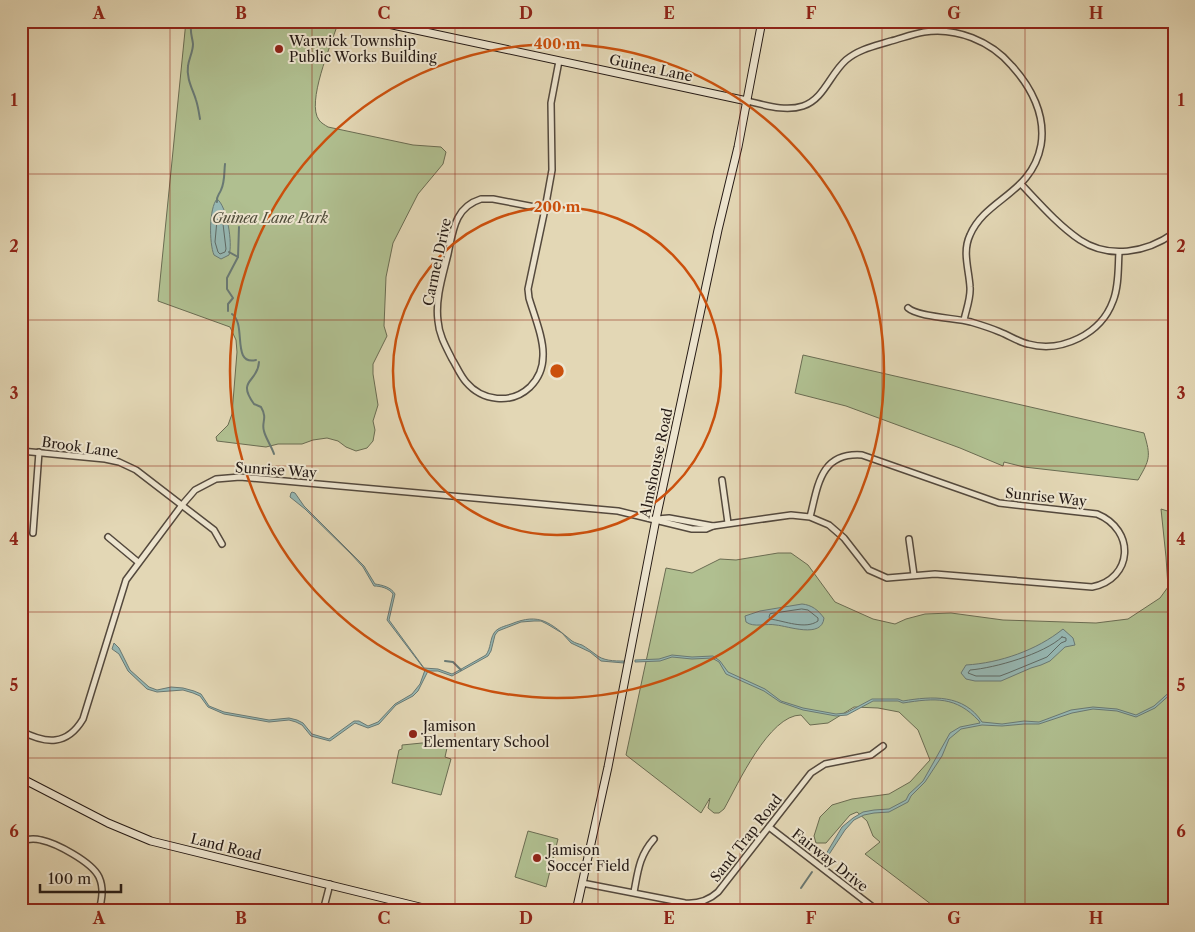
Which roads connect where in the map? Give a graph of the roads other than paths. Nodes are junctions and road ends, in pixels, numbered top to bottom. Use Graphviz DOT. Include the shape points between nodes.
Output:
graph roads {
  1 [pos="374,21"];
  2 [pos="762,21"];
  3 [pos="559,61"];
  4 [pos="747,101"];
  5 [pos="1021,184"];
  6 [pos="544,209"];
  7 [pos="1174,233"];
  8 [pos="1119,252"];
  9 [pos="908,308"];
  10 [pos="964,320"];
  11 [pos="21,451"];
  12 [pos="39,452"];
  13 [pos="722,480"];
  14 [pos="182,505"];
  15 [pos="810,517"];
  16 [pos="656,519"];
  17 [pos="728,523"];
  18 [pos="33,532"];
  19 [pos="108,537"];
  20 [pos="909,539"];
  21 [pos="222,544"];
  22 [pos="138,562"];
  23 [pos="914,575"];
  24 [pos="21,732"];
  25 [pos="883,746"];
  26 [pos="21,778"];
  27 [pos="769,827"];
  28 [pos="654,839"];
  29 [pos="21,841"];
  30 [pos="582,882"];
  31 [pos="330,884"];
  32 [pos="634,892"];
  33 [pos="99,911"];
  34 [pos="323,911"];
  35 [pos="436,911"];
  36 [pos="576,911"];
  37 [pos="878,911"];
  1 -- 3 [label="main road, Guinea Lane"];
  2 -- 4 [label="main road, Almshouse Road"];
  3 -- 4 [label="main road, Guinea Lane"];
  3 -- 6 [label="street, Carmel Drive" via="551,103 552,170"];
  4 -- 5 [label="street" via="780,108 800,107 820,95 844,62 867,48 930,32 971,37 1008,61 1021,76 1037,106 1041,124 1040,150"];
  4 -- 16 [label="main road, Almshouse Road"];
  5 -- 8 [label="street" via="1080,240"];
  5 -- 10 [label="street" via="982,218 970,235 966,253 970,290"];
  6 -- 6 [label="street, Carmel Drive" via="528,289 543,347 542,365 533,383 522,392 503,399 490,398 462,378 443,342 438,322 439,295 454,224 469,205 487,198"];
  7 -- 8 [label="street" via="1144,249"];
  8 -- 10 [label="street" via="1117,287 1111,306 1098,325 1076,340 1051,346 1030,345"];
  9 -- 10 [label="street" via="917,314"];
  11 -- 12 [label="street, Brook Lane"];
  12 -- 14 [label="street, Brook Lane" via="119,462 136,470"];
  12 -- 18 [label="street"];
  13 -- 17 [label="street"];
  14 -- 16 [label="street, Sunrise Way" via="195,490 210,482 240,477 618,511"];
  14 -- 21 [label="street, Brook Lane" via="214,530"];
  14 -- 22 [label="street, Sunrise Way"];
  15 -- 17 [label="street, Sunrise Way" via="791,515"];
  15 -- 23 [label="street, Sunrise Way" via="837,530 876,574 895,579"];
  15 -- 23 [label="street, Sunrise Way" via="822,474 836,459 854,455 998,504 1097,514 1116,526 1124,543 1122,563 1116,574 1103,584 1092,587"];
  16 -- 17 [label="street, Sunrise Way" via="669,518 713,526"];
  16 -- 30 [label="main road, Almshouse Road"];
  19 -- 22 [label="street"];
  20 -- 23 [label="street"];
  22 -- 24 [label="street, Sunrise Way" via="123,587 79,725 67,736 54,740 39,740"];
  25 -- 27 [label="street, Sand Trap Road" via="871,755 828,763 814,770"];
  26 -- 31 [label="main road, Land Road" via="108,823 151,841"];
  27 -- 32 [label="street, Sand Trap Road" via="710,899 693,904"];
  27 -- 37 [label="street, Fairway Drive"];
  28 -- 32 [label="street" via="641,857"];
  29 -- 33 [label="street" via="35,839 48,842 88,863 101,882"];
  30 -- 32 [label="street, Sand Trap Road"];
  30 -- 36 [label="main road, Almshouse Road"];
  31 -- 34 [label="street"];
  31 -- 35 [label="main road, Land Road"];
}
